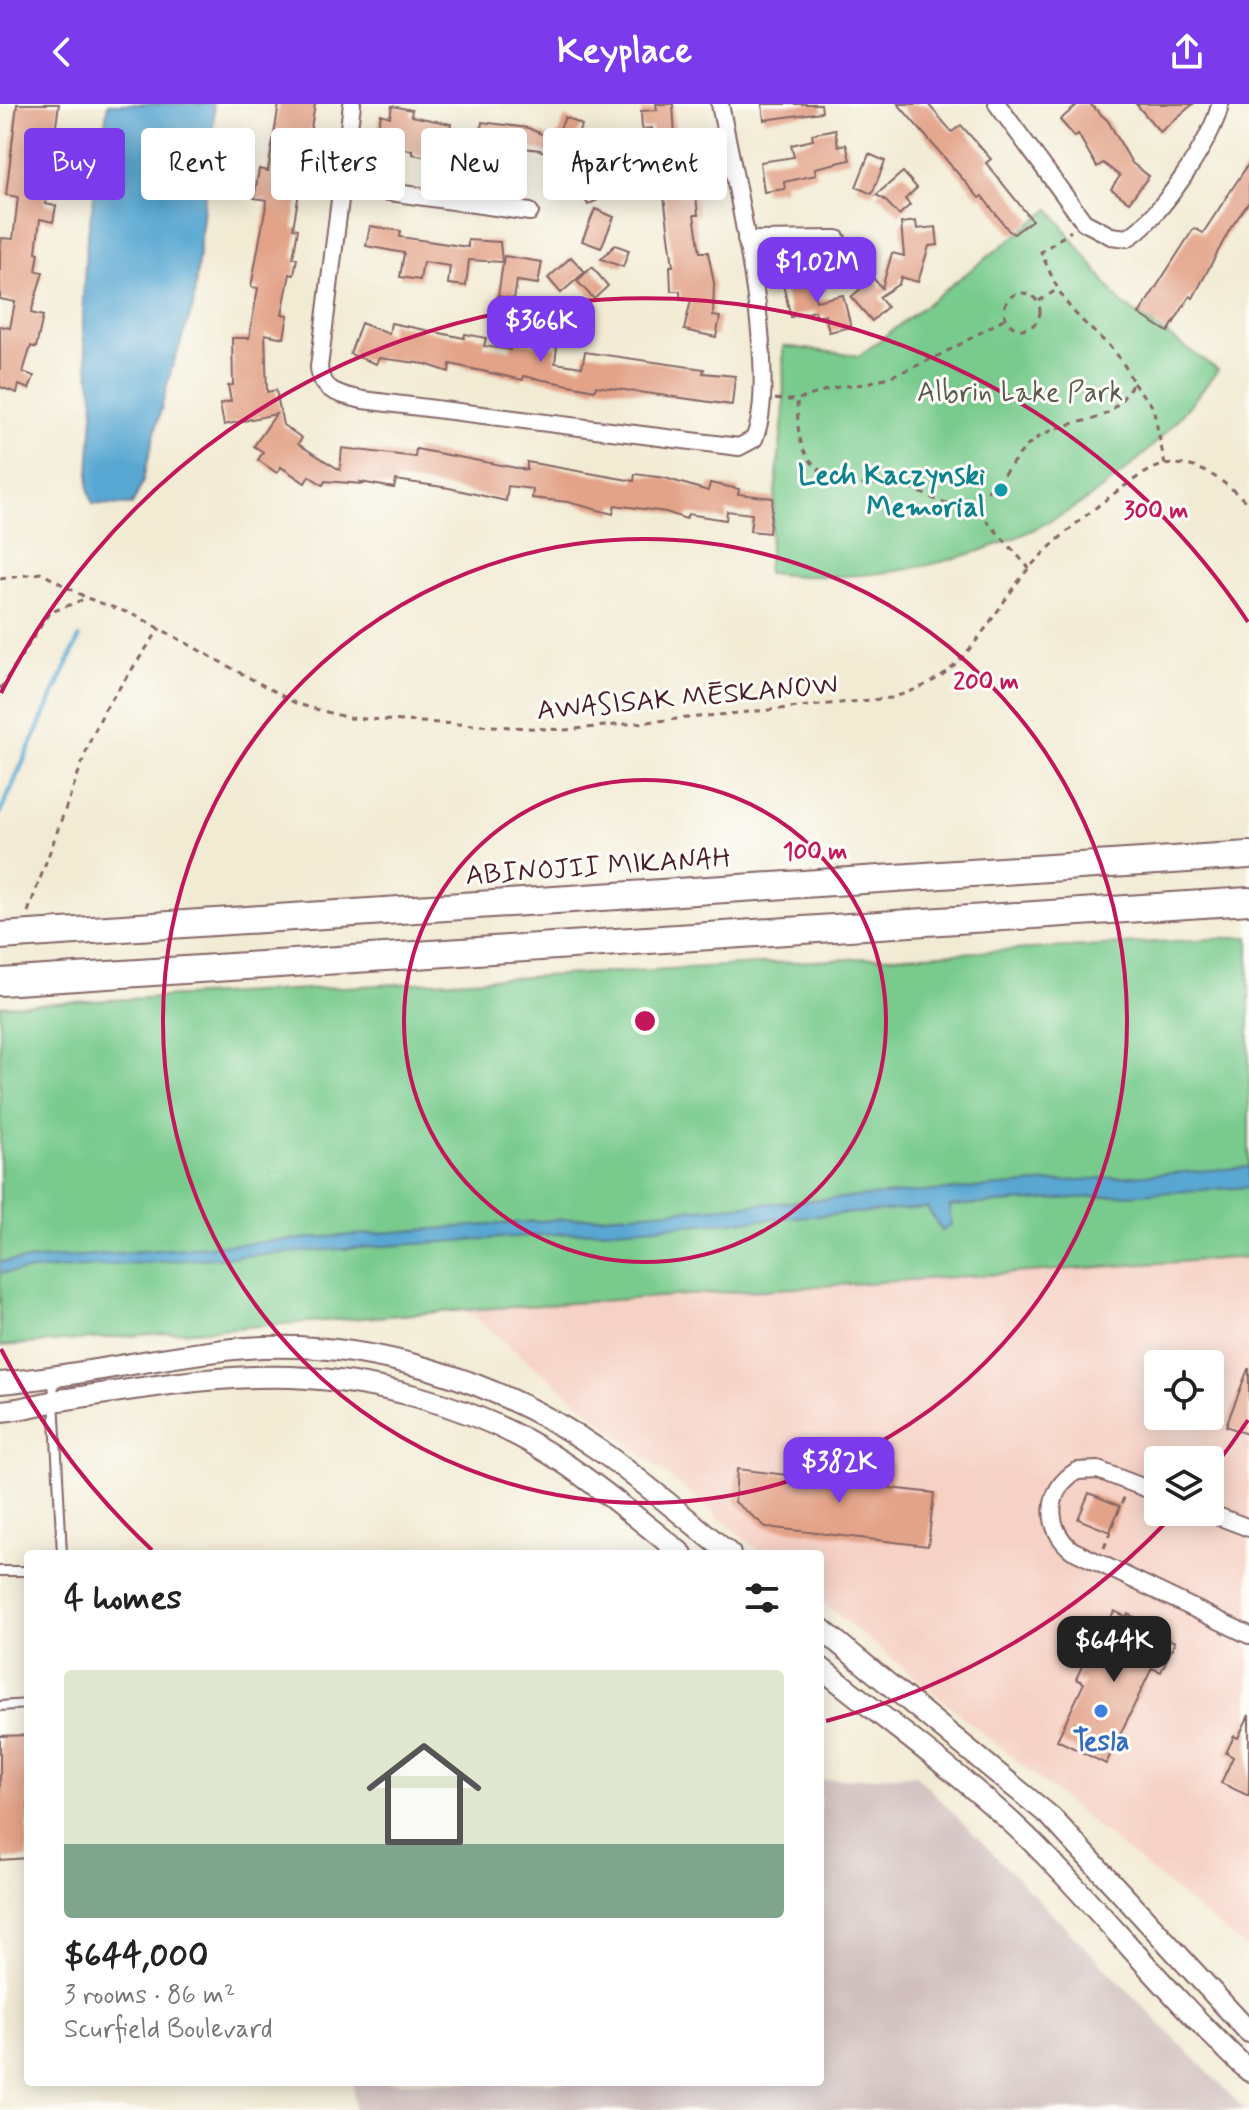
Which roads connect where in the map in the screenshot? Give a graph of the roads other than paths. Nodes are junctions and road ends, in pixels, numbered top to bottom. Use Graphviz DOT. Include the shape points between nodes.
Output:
graph roads {
  1 [pos="352,104"];
  2 [pos="720,104"];
  3 [pos="997,104"];
  4 [pos="1220,104"];
  5 [pos="348,128"];
  6 [pos="405,194"];
  7 [pos="338,200"];
  8 [pos="530,212"];
  9 [pos="837,239"];
  10 [pos="746,240"];
  11 [pos="1249,855"];
  12 [pos="1249,901"];
  13 [pos="10,936"];
  14 [pos="0,982"];
  15 [pos="53,1378"];
  16 [pos="0,1383"];
  17 [pos="54,1401"];
  18 [pos="0,1411"];
  19 [pos="1144,1488"];
  20 [pos="1224,1518"];
  21 [pos="1249,1528"];
  22 [pos="62,1550"];
  23 [pos="677,1550"];
  24 [pos="725,1550"];
  25 [pos="0,1571"];
  26 [pos="24,1571"];
  27 [pos="824,1631"];
  28 [pos="1249,1635"];
  29 [pos="824,1670"];
  30 [pos="24,1704"];
  31 [pos="0,1706"];
  32 [pos="1249,2032"];
  33 [pos="1249,2071"];
  1 -- 5 [label="street"];
  2 -- 10 [label="street"];
  3 -- 4 [label="street" via="1084,222 1127,238 1148,223 1213,128"];
  6 -- 8 [label="street"];
  7 -- 10 [label="street" via="319,367 319,379 327,388 363,400 739,447 754,439 762,397"];
  9 -- 10 [label="street"];
  11 -- 13 [label="main road, ABINOJII MIKANAH"];
  12 -- 14 [label="main road"];
  15 -- 16 [label="street"];
  15 -- 17 [label="lane"];
  15 -- 24 [label="street" via="273,1347 350,1353 427,1368 495,1393 569,1431"];
  17 -- 18 [label="street"];
  17 -- 22 [label="lane"];
  17 -- 23 [label="street" via="253,1377 332,1380 414,1396 486,1421 559,1459"];
  19 -- 28 [label="street" via="1086,1469 1070,1475 1052,1505 1054,1531 1072,1550"];
  20 -- 21 [label="street"];
  25 -- 26 [label="lane"];
  27 -- 32 [label="street" via="1051,1817"];
  29 -- 33 [label="street" via="1018,1830 1179,2004"];
  30 -- 31 [label="lane"];
}
